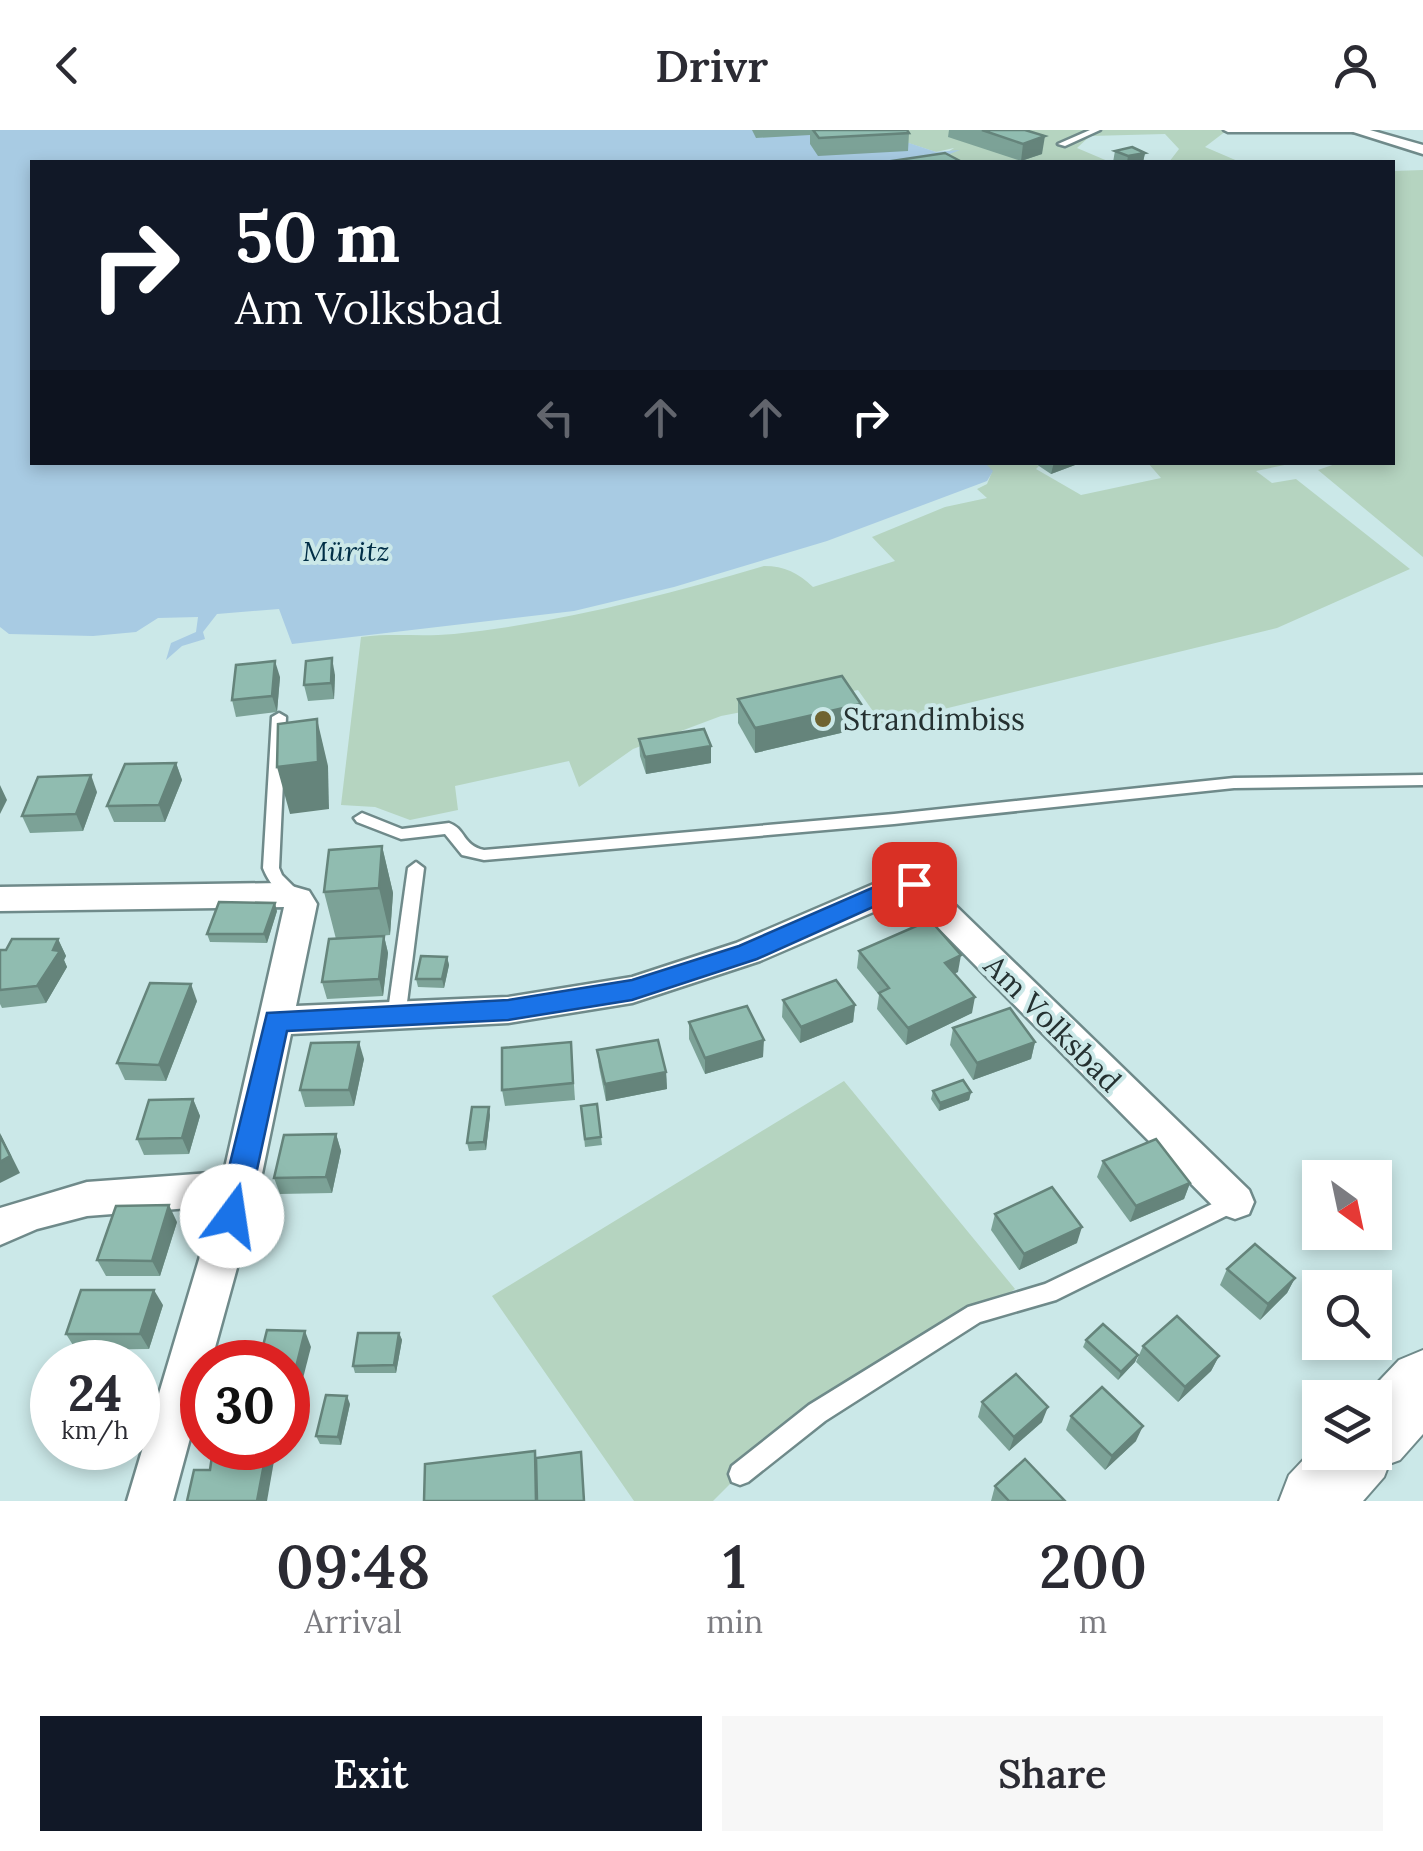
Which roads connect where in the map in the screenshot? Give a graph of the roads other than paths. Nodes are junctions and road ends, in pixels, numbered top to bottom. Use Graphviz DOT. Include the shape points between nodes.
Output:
graph roads {
  1 [pos="1096,130"];
  2 [pos="1228,130"];
  3 [pos="1354,130"];
  4 [pos="1062,144"];
  5 [pos="1423,150"];
  6 [pos="279,718"];
  7 [pos="1423,780"];
  8 [pos="362,818"];
  9 [pos="416,868"];
  10 [pos="0,899"];
  11 [pos="298,899"];
  12 [pos="396,1018"];
  13 [pos="276,1021"];
  14 [pos="240,1188"];
  15 [pos="1235,1202"];
  16 [pos="0,1227"];
  17 [pos="1423,1382"];
  18 [pos="1392,1416"];
  19 [pos="1343,1470"];
  20 [pos="740,1474"];
  21 [pos="150,1501"];
  22 [pos="1315,1501"];
  1 -- 4 [label="lane"];
  2 -- 3 [label="lane"];
  3 -- 5 [label="street"];
  6 -- 11 [label="lane" via="271,868"];
  7 -- 8 [label="lane" via="1234,783 484,856 466,852 449,828 401,834"];
  9 -- 12 [label="lane"];
  10 -- 11 [label="street"];
  11 -- 13 [label="street"];
  12 -- 13 [label="street, Am Volksbad"];
  12 -- 15 [label="street, Am Volksbad" via="508,1010 632,990 748,952 914,884"];
  13 -- 14 [label="street"];
  14 -- 16 [label="street" via="133,1191 36,1208"];
  14 -- 21 [label="street"];
  15 -- 20 [label="lane" via="1049,1293 976,1314 817,1413"];
  17 -- 18 [label="main road"];
  19 -- 22 [label="main road"];
}
